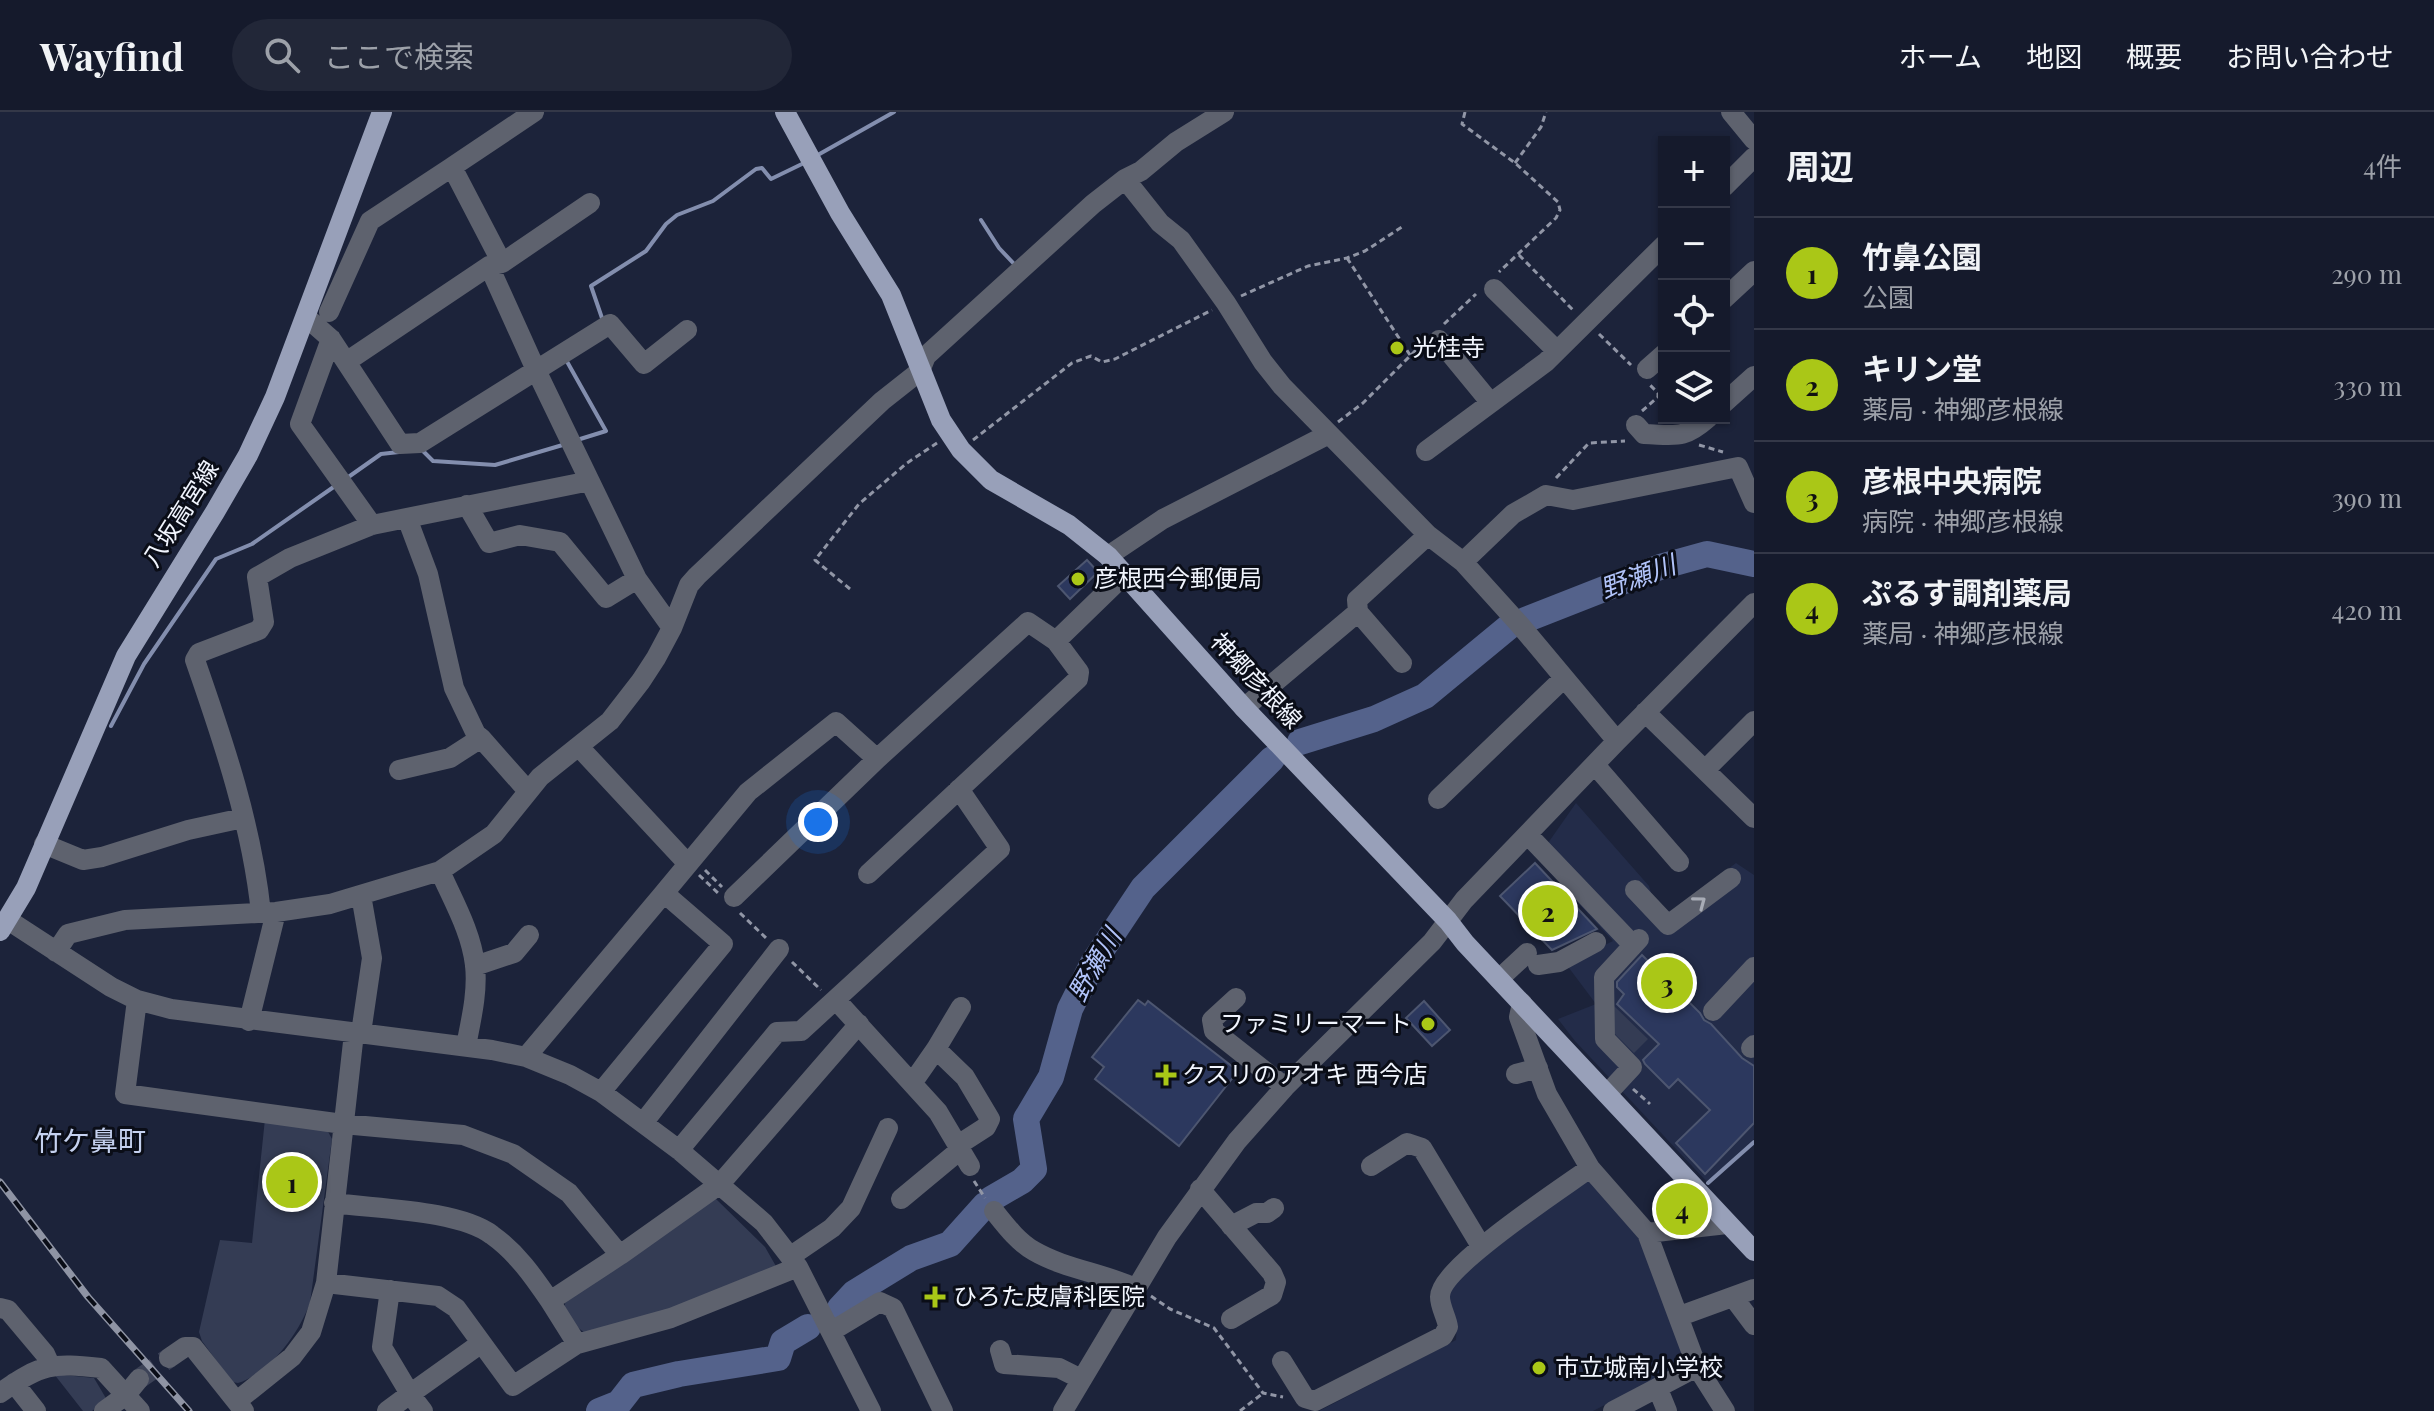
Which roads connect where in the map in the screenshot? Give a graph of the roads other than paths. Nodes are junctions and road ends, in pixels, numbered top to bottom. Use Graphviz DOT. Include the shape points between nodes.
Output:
graph roads {
  1 [pos="382,112"];
  2 [pos="534,112"];
  3 [pos="785,112"];
  4 [pos="1224,112"];
  5 [pos="1731,112"];
  6 [pos="1754,140"];
  7 [pos="1754,157"];
  8 [pos="452,167"];
  9 [pos="1125,179"];
  10 [pos="1730,181"];
  11 [pos="590,203"];
  12 [pos="1658,251"];
  13 [pos="496,264"];
  14 [pos="1754,271"];
  15 [pos="1490,285"];
  16 [pos="1730,293"];
  17 [pos="329,312"];
  18 [pos="306,317"];
  19 [pos="687,330"];
  20 [pos="1439,333"];
  21 [pos="331,339"];
  22 [pos="1556,350"];
  23 [pos="1658,359"];
  24 [pos="346,362"];
  25 [pos="536,370"];
  26 [pos="920,371"];
  27 [pos="1643,373"];
  28 [pos="1754,376"];
  29 [pos="1730,398"];
  30 [pos="1490,402"];
  31 [pos="1701,424"];
  32 [pos="1640,429"];
  33 [pos="1327,432"];
  34 [pos="1426,451"];
  35 [pos="590,481"];
  36 [pos="1754,503"];
  37 [pos="467,505"];
  38 [pos="407,518"];
  39 [pos="372,525"];
  40 [pos="1428,535"];
  41 [pos="1108,556"];
  42 [pos="1463,562"];
  43 [pos="1123,576"];
  44 [pos="637,579"];
  45 [pos="1754,603"];
  46 [pos="1358,612"];
  47 [pos="672,628"];
  48 [pos="1056,641"];
  49 [pos="1402,663"];
  50 [pos="1564,678"];
  51 [pos="1244,708"];
  52 [pos="1645,712"];
  53 [pos="1754,721"];
  54 [pos="481,738"];
  55 [pos="1617,741"];
  56 [pos="580,748"];
  57 [pos="877,759"];
  58 [pos="1595,765"];
  59 [pos="399,770"];
  60 [pos="1705,770"];
  61 [pos="959,789"];
  62 [pos="527,790"];
  63 [pos="1438,799"];
  64 [pos="243,818"];
  65 [pos="1754,818"];
  66 [pos="1528,835"];
  67 [pos="44,844"];
  68 [pos="691,860"];
  69 [pos="1679,862"];
  70 [pos="440,871"];
  71 [pos="868,874"];
  72 [pos="1731,878"];
  73 [pos="1635,890"];
  74 [pos="664,893"];
  75 [pos="361,895"];
  76 [pos="730,900"];
  77 [pos="269,913"];
  78 [pos="1448,921"];
  79 [pos="4,926"];
  80 [pos="529,935"];
  81 [pos="1596,942"];
  82 [pos="779,949"];
  83 [pos="56,952"];
  84 [pos="475,966"];
  85 [pos="1754,967"];
  86 [pos="1492,978"];
  87 [pos="1236,998"];
  88 [pos="137,1000"];
  89 [pos="834,1000"];
  90 [pos="1522,1003"];
  91 [pos="961,1007"];
  92 [pos="1713,1011"];
  93 [pos="249,1021"];
  94 [pos="859,1024"];
  95 [pos="358,1033"];
  96 [pos="466,1046"];
  97 [pos="936,1049"];
  98 [pos="526,1057"];
  99 [pos="1538,1068"];
  100 [pos="1516,1074"];
  101 [pos="913,1082"];
  102 [pos="1285,1087"];
  103 [pos="601,1092"];
  104 [pos="1607,1094"];
  105 [pos="643,1123"];
  106 [pos="343,1124"];
  107 [pos="888,1128"];
  108 [pos="679,1150"];
  109 [pos="963,1154"];
  110 [pos="1371,1166"];
  111 [pos="1590,1168"];
  112 [pos="720,1184"];
  113 [pos="1200,1189"];
  114 [pos="901,1199"];
  115 [pos="334,1203"];
  116 [pos="1274,1208"];
  117 [pos="994,1211"];
  118 [pos="1727,1224"];
  119 [pos="1231,1226"];
  120 [pos="1647,1233"];
  121 [pos="1481,1246"];
  122 [pos="1754,1251"];
  123 [pos="620,1255"];
  124 [pos="795,1262"];
  125 [pos="326,1283"];
  126 [pos="1754,1289"];
  127 [pos="390,1290"];
  128 [pos="1140,1290"];
  129 [pos="1733,1297"];
  130 [pos="550,1301"];
  131 [pos="0,1308"];
  132 [pos="1680,1316"];
  133 [pos="1231,1319"];
  134 [pos="1754,1325"];
  135 [pos="832,1331"];
  136 [pos="480,1344"];
  137 [pos="577,1344"];
  138 [pos="1000,1350"];
  139 [pos="169,1358"];
  140 [pos="1282,1361"];
  141 [pos="50,1365"];
  142 [pos="1697,1367"];
  143 [pos="1081,1379"];
  144 [pos="133,1387"];
  145 [pos="7,1388"];
  146 [pos="1658,1389"];
  147 [pos="416,1402"];
  148 [pos="240,1406"];
  149 [pos="36,1411"];
  150 [pos="104,1411"];
  151 [pos="140,1411"];
  152 [pos="387,1411"];
  153 [pos="871,1411"];
  154 [pos="943,1411"];
  155 [pos="1063,1411"];
  156 [pos="1613,1411"];
  157 [pos="1667,1411"];
  158 [pos="1725,1411"];
  1 -- 18 [label="main road, 八坂高宮線"];
  2 -- 8 [label="street"];
  3 -- 26 [label="main road, 神郷彦根線" via="891,295"];
  4 -- 9 [label="street"];
  5 -- 6 [label="street"];
  7 -- 10 [label="street"];
  8 -- 13 [label="street"];
  8 -- 17 [label="street" via="370,221"];
  9 -- 26 [label="street" via="926,356"];
  9 -- 33 [label="street" via="1181,240 1282,386"];
  11 -- 13 [label="street"];
  12 -- 22 [label="street"];
  13 -- 24 [label="street"];
  13 -- 25 [label="street"];
  14 -- 16 [label="street"];
  15 -- 22 [label="street"];
  18 -- 21 [label="street"];
  18 -- 67 [label="main road, 八坂高宮線" via="248,455 126,656"];
  19 -- 25 [label="street" via="644,364 610,324"];
  20 -- 30 [label="street"];
  21 -- 24 [label="street"];
  21 -- 39 [label="street" via="300,424"];
  22 -- 30 [label="street"];
  23 -- 27 [label="street"];
  24 -- 25 [label="street" via="400,444 420,443"];
  25 -- 35 [label="street"];
  26 -- 41 [label="main road, 神郷彦根線" via="941,420 991,480 1069,525"];
  26 -- 47 [label="street" via="689,585"];
  28 -- 29 [label="street"];
  30 -- 34 [label="street"];
  31 -- 32 [label="street" via="1686,434"];
  33 -- 40 [label="street"];
  33 -- 41 [label="street" via="1163,519"];
  35 -- 37 [label="street"];
  35 -- 44 [label="street"];
  36 -- 42 [label="street" via="1738,467 1573,500 1546,495 1513,514"];
  37 -- 38 [label="street"];
  37 -- 44 [label="street" via="489,543 520,535 560,542 606,598"];
  38 -- 39 [label="street"];
  38 -- 54 [label="street" via="428,574 454,688"];
  39 -- 64 [label="street" via="261,573 257,581 264,622 259,630 199,653 195,660 226,748"];
  40 -- 42 [label="street"];
  40 -- 46 [label="street" via="1357,600"];
  41 -- 43 [label="main road, 神郷彦根線"];
  42 -- 50 [label="street"];
  43 -- 48 [label="street"];
  43 -- 51 [label="main road, 神郷彦根線"];
  44 -- 47 [label="street"];
  45 -- 52 [label="street"];
  46 -- 49 [label="street"];
  46 -- 51 [label="street"];
  47 -- 56 [label="street" via="626,702"];
  48 -- 57 [label="street" via="1028,622"];
  48 -- 61 [label="street" via="1079,672 1078,679"];
  50 -- 55 [label="street"];
  50 -- 63 [label="street"];
  51 -- 78 [label="main road, 神郷彦根線"];
  52 -- 55 [label="street"];
  52 -- 60 [label="street"];
  53 -- 60 [label="street"];
  54 -- 59 [label="street" via="450,758"];
  54 -- 62 [label="street"];
  55 -- 58 [label="street"];
  56 -- 62 [label="street"];
  56 -- 68 [label="street"];
  57 -- 68 [label="street" via="836,722 748,792"];
  57 -- 76 [label="street"];
  58 -- 66 [label="street"];
  58 -- 69 [label="street"];
  60 -- 65 [label="street"];
  61 -- 71 [label="street"];
  61 -- 89 [label="street" via="1000,849"];
  62 -- 70 [label="street" via="494,834"];
  64 -- 67 [label="street" via="83,860"];
  64 -- 77 [label="street"];
  66 -- 78 [label="street"];
  66 -- 104 [label="street" via="1636,942 1604,977 1605,1039 1632,1067"];
  67 -- 79 [label="main road, 八坂高宮線"];
  68 -- 74 [label="street"];
  70 -- 75 [label="street"];
  70 -- 84 [label="street" via="468,934"];
  73 -- 72 [label="street, one-way" via="1668,925"];
  74 -- 98 [label="street"];
  74 -- 103 [label="street" via="723,944"];
  75 -- 77 [label="street"];
  75 -- 95 [label="street" via="372,958"];
  77 -- 83 [label="street" via="125,920 68,934"];
  77 -- 93 [label="street"];
  78 -- 86 [label="main road, 神郷彦根線"];
  78 -- 102 [label="street" via="1421,965 1341,1043"];
  79 -- 83 [label="street"];
  80 -- 84 [label="street" via="514,953"];
  81 -- 86 [label="street" via="1559,962 1533,959"];
  82 -- 105 [label="street"];
  83 -- 88 [label="street"];
  84 -- 96 [label="street"];
  85 -- 92 [label="street"];
  86 -- 90 [label="main road, 神郷彦根線"];
  87 -- 102 [label="street" via="1212,1020 1214,1031"];
  88 -- 93 [label="street"];
  88 -- 106 [label="street" via="125,1094"];
  89 -- 94 [label="street"];
  89 -- 108 [label="street" via="801,1031 777,1032"];
  90 -- 99 [label="street" via="1519,1017"];
  90 -- 104 [label="main road, 神郷彦根線"];
  91 -- 97 [label="street"];
  93 -- 95 [label="street"];
  94 -- 101 [label="street"];
  94 -- 112 [label="street"];
  95 -- 96 [label="street"];
  95 -- 106 [label="street"];
  96 -- 98 [label="street"];
  97 -- 101 [label="street"];
  97 -- 109 [label="street" via="965,1077 990,1119"];
  98 -- 103 [label="street"];
  99 -- 100 [label="street"];
  99 -- 111 [label="street" via="1544,1095"];
  101 -- 109 [label="street"];
  102 -- 113 [label="street"];
  103 -- 105 [label="street"];
  104 -- 118 [label="main road, 神郷彦根線"];
  105 -- 108 [label="street"];
  106 -- 115 [label="street"];
  106 -- 123 [label="street" via="463,1135 513,1154 569,1193"];
  107 -- 124 [label="street" via="851,1208"];
  108 -- 112 [label="street"];
  109 -- 114 [label="street"];
  110 -- 121 [label="street" via="1407,1143 1422,1148"];
  111 -- 120 [label="street"];
  111 -- 121 [label="street"];
  112 -- 123 [label="street"];
  112 -- 124 [label="street" via="764,1223"];
  113 -- 119 [label="street"];
  113 -- 128 [label="street"];
  115 -- 125 [label="street"];
  115 -- 130 [label="street" via="454,1218 490,1233 524,1263"];
  116 -- 119 [label="street"];
  117 -- 128 [label="street" via="1034,1251"];
  118 -- 120 [label="street"];
  118 -- 122 [label="main road, 神郷彦根線"];
  119 -- 133 [label="street" via="1276,1282 1272,1295"];
  120 -- 132 [label="street"];
  121 -- 140 [label="street" via="1442,1288 1448,1327 1443,1336 1315,1401 1305,1398"];
  123 -- 130 [label="street"];
  124 -- 135 [label="street"];
  124 -- 137 [label="street" via="671,1318"];
  125 -- 127 [label="street"];
  125 -- 148 [label="street" via="311,1332"];
  126 -- 129 [label="street"];
  127 -- 136 [label="street" via="438,1296 456,1308"];
  127 -- 147 [label="street" via="382,1347"];
  128 -- 143 [label="street"];
  129 -- 132 [label="street"];
  129 -- 134 [label="street"];
  130 -- 137 [label="street"];
  131 -- 141 [label="street" via="8,1310"];
  132 -- 142 [label="street"];
  135 -- 153 [label="street"];
  135 -- 154 [label="street" via="880,1302 893,1308"];
  136 -- 137 [label="street" via="513,1386"];
  136 -- 147 [label="street"];
  138 -- 143 [label="street" via="1004,1364 1059,1368"];
  139 -- 148 [label="street" via="193,1347"];
  141 -- 144 [label="street" via="101,1368"];
  141 -- 145 [label="street"];
  142 -- 146 [label="street"];
  142 -- 158 [label="street"];
  143 -- 155 [label="street"];
  144 -- 150 [label="street"];
  144 -- 151 [label="street"];
  145 -- 149 [label="street"];
  146 -- 156 [label="street"];
  146 -- 157 [label="street"];
  147 -- 152 [label="street"];
}
